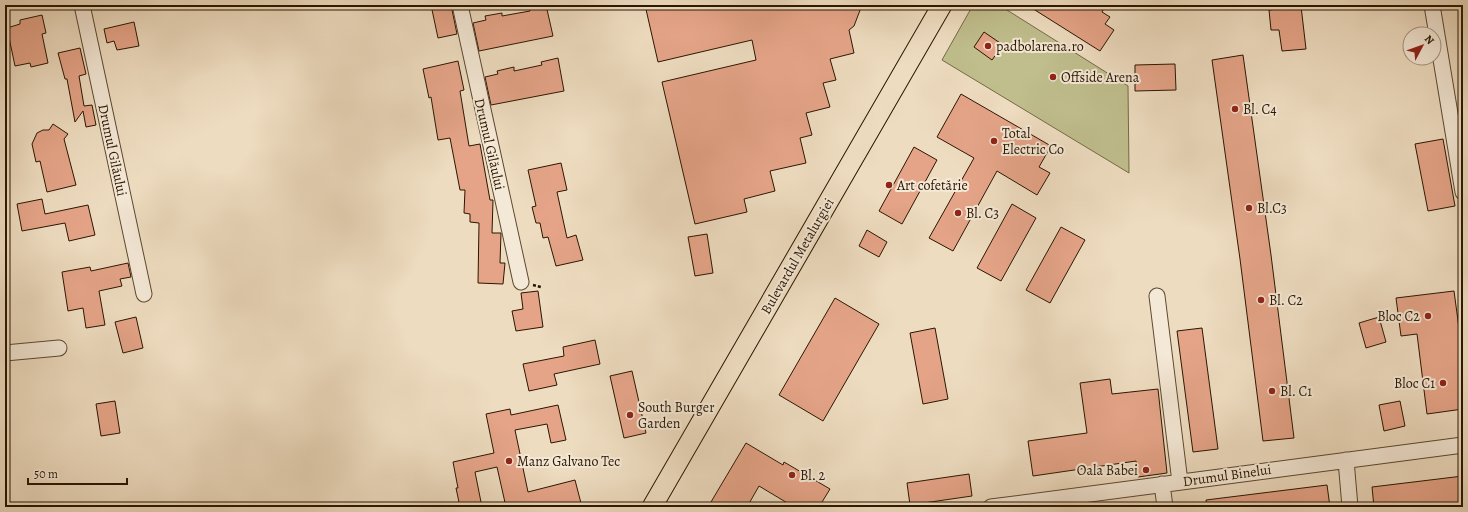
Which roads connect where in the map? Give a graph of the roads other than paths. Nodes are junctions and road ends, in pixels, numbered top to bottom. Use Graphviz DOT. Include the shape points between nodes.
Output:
graph roads {
  1 [pos="82,5"];
  2 [pos="460,5"];
  3 [pos="942,5"];
  4 [pos="1432,5"];
  5 [pos="1463,192"];
  6 [pos="521,282"];
  7 [pos="144,294"];
  8 [pos="1157,296"];
  9 [pos="59,348"];
  10 [pos="5,353"];
  11 [pos="1463,445"];
  12 [pos="1346,460"];
  13 [pos="1180,482"];
  14 [pos="1162,484"];
  15 [pos="655,506"];
  16 [pos="994,507"];
  17 [pos="1165,507"];
  18 [pos="1350,507"];
  1 -- 7 [label="street, Drumul Gilăului"];
  2 -- 6 [label="street, Drumul Gilăului"];
  3 -- 15 [label="main road, Bulevardul Metalurgiei"];
  4 -- 5 [label="street"];
  8 -- 13 [label="street"];
  9 -- 10 [label="street"];
  11 -- 12 [label="street, Drumul Binelui"];
  12 -- 13 [label="street, Drumul Binelui"];
  12 -- 18 [label="street"];
  13 -- 14 [label="street, Drumul Binelui"];
  14 -- 16 [label="street, Drumul Binelui"];
  14 -- 17 [label="street"];
}
